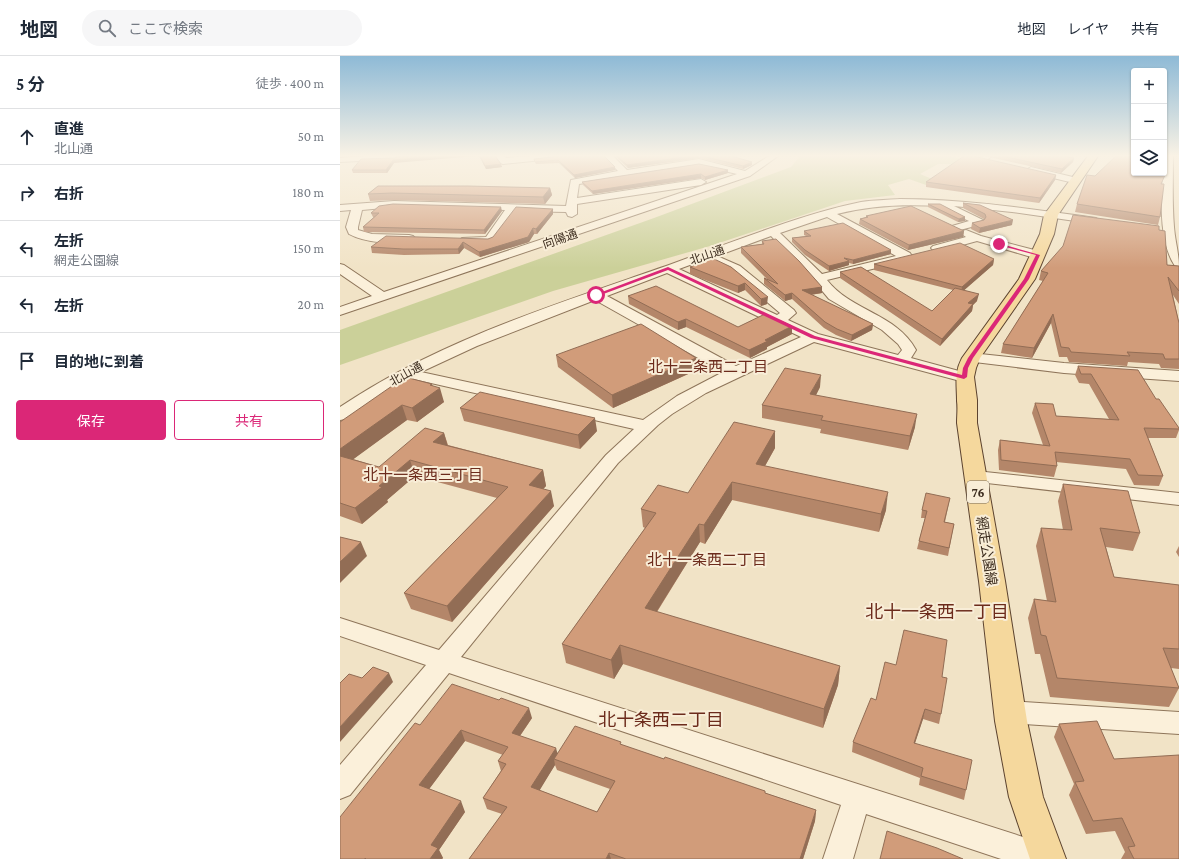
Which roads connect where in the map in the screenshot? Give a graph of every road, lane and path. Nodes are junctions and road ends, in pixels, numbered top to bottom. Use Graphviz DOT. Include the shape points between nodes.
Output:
graph roads {
  1 [pos="573,193"];
  2 [pos="638,193"];
  3 [pos="692,193"];
  4 [pos="1065,193"];
  5 [pos="1167,193"];
  6 [pos="905,202"];
  7 [pos="938,202"];
  8 [pos="571,206"];
  9 [pos="356,207"];
  10 [pos="513,207"];
  11 [pos="340,208"];
  12 [pos="827,213"];
  13 [pos="928,214"];
  14 [pos="1051,215"];
  15 [pos="1106,222"];
  16 [pos="773,232"];
  17 [pos="578,233"];
  18 [pos="977,238"];
  19 [pos="418,239"];
  20 [pos="457,240"];
  21 [pos="706,255"];
  22 [pos="1038,255"];
  23 [pos="906,256"];
  24 [pos="1179,263"];
  25 [pos="340,268"];
  26 [pos="668,268"];
  27 [pos="819,278"];
  28 [pos="596,295"];
  29 [pos="383,298"];
  30 [pos="340,311"];
  31 [pos="778,320"];
  32 [pos="813,337"];
  33 [pos="902,360"];
  34 [pos="967,368"];
  35 [pos="406,373"];
  36 [pos="737,373"];
  37 [pos="1179,376"];
  38 [pos="340,414"];
  39 [pos="645,426"];
  40 [pos="976,477"];
  41 [pos="1179,499"];
  42 [pos="340,627"];
  43 [pos="444,662"];
  44 [pos="1010,712"];
  45 [pos="1179,723"];
  46 [pos="340,786"];
  47 [pos="857,798"];
  48 [pos="838,859"];
  49 [pos="1045,859"];
  50 [pos="1048,859"];
  1 -- 8 [label="street"];
  2 -- 8 [label="street"];
  3 -- 17 [label="street, 向陽通"];
  4 -- 14 [label="main road"];
  5 -- 24 [label="street" via="1164,231"];
  6 -- 7 [label="street, 北山通"];
  6 -- 12 [label="street, 北山通" via="858,206"];
  6 -- 13 [label="street"];
  7 -- 14 [label="street, 北山通" via="991,206"];
  7 -- 18 [label="street" via="979,222 951,225"];
  8 -- 10 [label="street"];
  8 -- 17 [label="street"];
  9 -- 10 [label="street" via="394,204"];
  9 -- 11 [label="street"];
  9 -- 19 [label="street" via="352,228 356,234 372,238"];
  10 -- 20 [label="street" via="489,240"];
  12 -- 16 [label="street, 北山通"];
  12 -- 23 [label="street"];
  14 -- 15 [label="street, 北山通"];
  14 -- 22 [label="main road" via="1047,234"];
  16 -- 21 [label="street, 北山通"];
  16 -- 27 [label="street"];
  17 -- 29 [label="street, 向陽通"];
  18 -- 22 [label="street"];
  18 -- 23 [label="street"];
  21 -- 26 [label="street, 北山通"];
  21 -- 31 [label="street" via="736,269 789,313"];
  22 -- 34 [label="main road" via="1026,279"];
  23 -- 27 [label="street"];
  25 -- 29 [label="street"];
  26 -- 28 [label="street, 北山通"];
  26 -- 31 [label="street"];
  27 -- 33 [label="street" via="832,295 876,320 904,340 909,350"];
  28 -- 35 [label="street, 北山通" via="477,339"];
  28 -- 36 [label="street"];
  29 -- 30 [label="street, 向陽通"];
  31 -- 32 [label="street"];
  32 -- 33 [label="street"];
  32 -- 36 [label="street"];
  33 -- 34 [label="street"];
  34 -- 37 [label="street" via="1064,368"];
  34 -- 40 [label="main road, 網走公園線 / 76" via="967,423"];
  35 -- 38 [label="street, 北山通"];
  35 -- 39 [label="street"];
  36 -- 39 [label="street" via="708,386"];
  39 -- 43 [label="street" via="612,459"];
  40 -- 41 [label="street"];
  40 -- 44 [label="main road, 網走公園線 / 76"];
  42 -- 43 [label="street"];
  43 -- 46 [label="street"];
  43 -- 47 [label="street"];
  44 -- 45 [label="street"];
  44 -- 50 [label="main road, 網走公園線 / 76" via="1026,797"];
  47 -- 48 [label="street"];
  47 -- 49 [label="street"];
}
